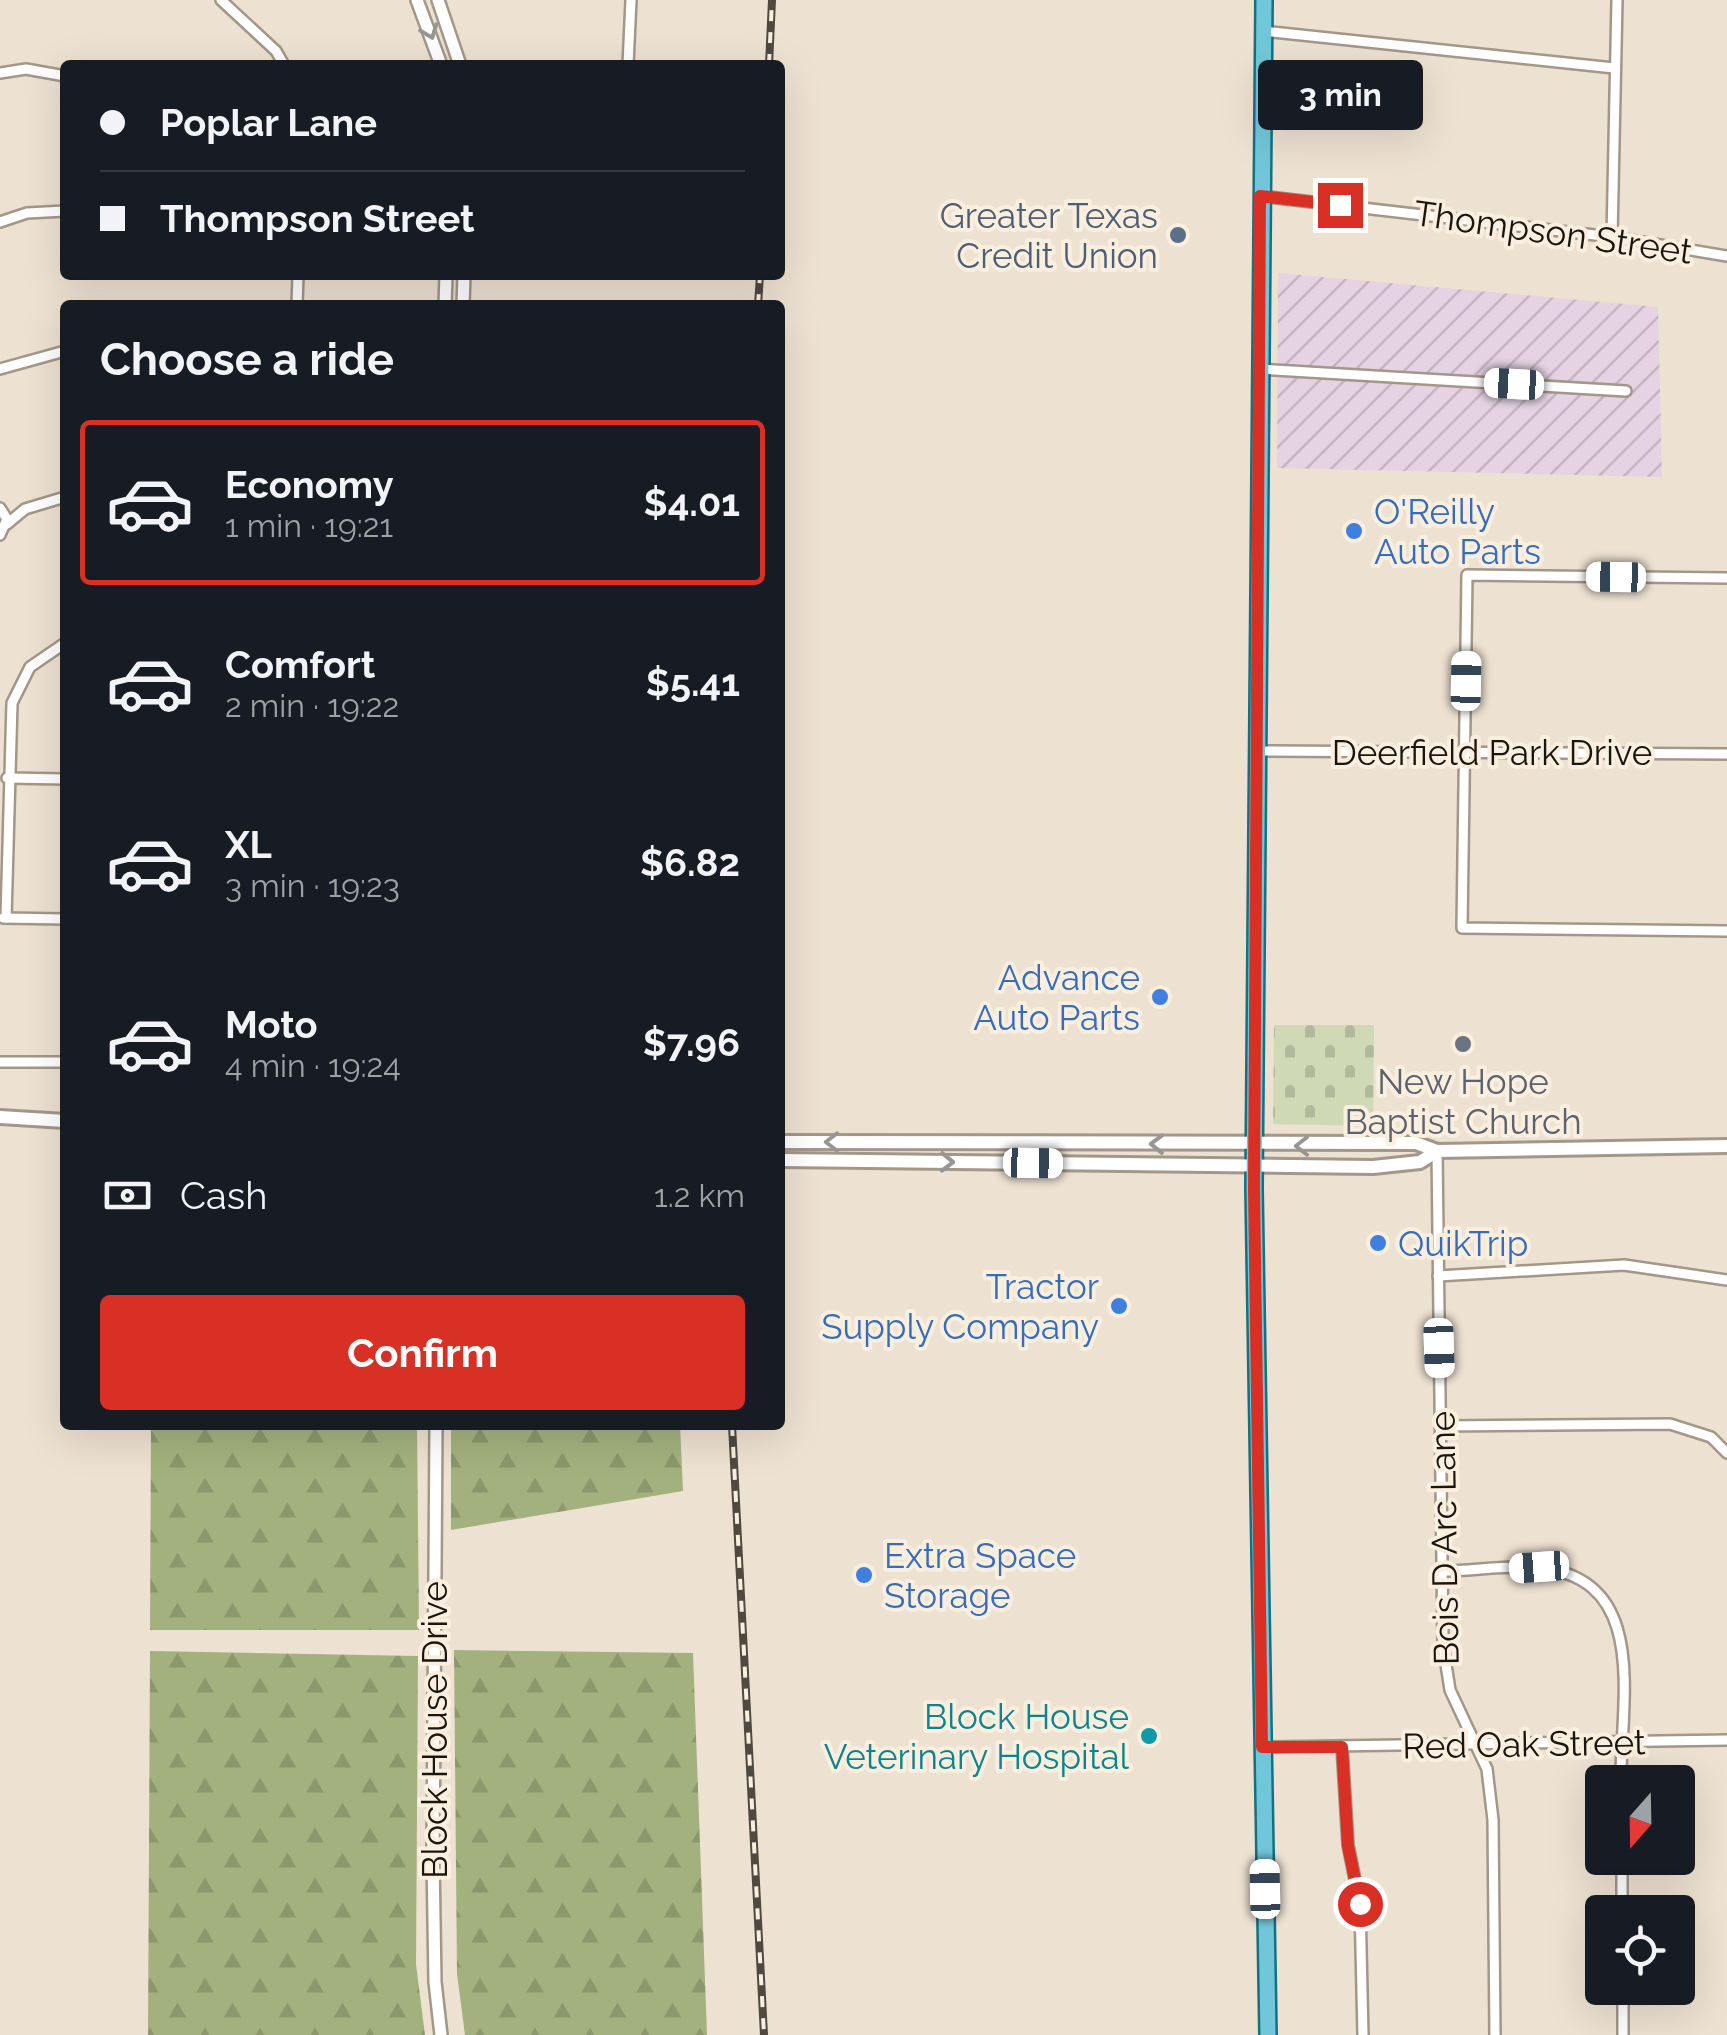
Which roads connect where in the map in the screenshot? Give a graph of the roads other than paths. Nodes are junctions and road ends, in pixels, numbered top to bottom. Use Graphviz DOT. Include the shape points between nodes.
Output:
graph roads {
  1 [pos="221,0"];
  2 [pos="417,0"];
  3 [pos="438,0"];
  4 [pos="632,0"];
  5 [pos="1264,0"];
  6 [pos="1617,0"];
  7 [pos="1263,32"];
  8 [pos="281,60"];
  9 [pos="439,60"];
  10 [pos="458,60"];
  11 [pos="628,60"];
  12 [pos="1614,68"];
  13 [pos="0,73"];
  14 [pos="60,75"];
  15 [pos="1260,196"];
  16 [pos="60,210"];
  17 [pos="0,222"];
  18 [pos="1612,237"];
  19 [pos="1727,256"];
  20 [pos="60,352"];
  21 [pos="0,369"];
  22 [pos="1259,369"];
  23 [pos="1626,392"];
  24 [pos="60,498"];
  25 [pos="0,508"];
  26 [pos="25,509"];
  27 [pos="7,524"];
  28 [pos="0,534"];
  29 [pos="1727,578"];
  30 [pos="60,646"];
  31 [pos="1256,752"];
  32 [pos="1464,752"];
  33 [pos="1727,754"];
  34 [pos="7,778"];
  35 [pos="60,779"];
  36 [pos="3,918"];
  37 [pos="60,919"];
  38 [pos="1727,931"];
  39 [pos="0,1062"];
  40 [pos="60,1062"];
  41 [pos="0,1118"];
  42 [pos="60,1118"];
  43 [pos="785,1142"];
  44 [pos="1254,1146"];
  45 [pos="1727,1146"];
  46 [pos="1437,1151"];
  47 [pos="785,1160"];
  48 [pos="1254,1168"];
  49 [pos="1438,1276"];
  50 [pos="1727,1280"];
  51 [pos="1442,1426"];
  52 [pos="436,1430"];
  53 [pos="1727,1452"];
  54 [pos="1442,1571"];
  55 [pos="1727,1740"];
  56 [pos="1620,1743"];
  57 [pos="1477,1744"];
  58 [pos="1262,1747"];
  59 [pos="1342,1747"];
  60 [pos="1621,1765"];
  61 [pos="1623,2005"];
  62 [pos="442,2035"];
  63 [pos="1268,2035"];
  64 [pos="1363,2035"];
  65 [pos="1494,2035"];
  66 [pos="1623,2035"];
  1 -- 8 [label="street"];
  2 -- 9 [label="street, one-way"];
  3 -- 10 [label="street"];
  4 -- 11 [label="street"];
  5 -- 7 [label="main road"];
  6 -- 12 [label="street"];
  7 -- 12 [label="street"];
  7 -- 15 [label="main road"];
  12 -- 18 [label="street"];
  13 -- 14 [label="street"];
  15 -- 18 [label="street, Thompson Street"];
  15 -- 22 [label="main road"];
  16 -- 17 [label="street"];
  18 -- 19 [label="street, Thompson Street"];
  20 -- 21 [label="street"];
  22 -- 23 [label="street"];
  22 -- 31 [label="main road"];
  24 -- 26 [label="street"];
  25 -- 26 [label="street"];
  25 -- 27 [label="street"];
  26 -- 27 [label="street"];
  27 -- 28 [label="street"];
  29 -- 32 [label="street" via="1467,575"];
  30 -- 34 [label="street" via="30,667 18,686 8,725"];
  31 -- 32 [label="street, Deerfield Park Drive"];
  31 -- 44 [label="main road"];
  32 -- 33 [label="street, Deerfield Park Drive"];
  32 -- 38 [label="street" via="1462,928"];
  34 -- 35 [label="street"];
  34 -- 36 [label="street"];
  36 -- 37 [label="street"];
  39 -- 40 [label="street"];
  41 -- 42 [label="main road"];
  44 -- 43 [label="main road, one-way"];
  46 -- 44 [label="main road, one-way" via="1416,1142"];
  44 -- 48 [label="main road"];
  45 -- 46 [label="main road"];
  46 -- 48 [label="main road" via="1420,1162"];
  46 -- 49 [label="street, Bois D Arc Lane"];
  47 -- 48 [label="main road, one-way"];
  48 -- 58 [label="main road"];
  49 -- 50 [label="street" via="1624,1265"];
  49 -- 51 [label="street, Bois D Arc Lane"];
  51 -- 53 [label="street" via="1670,1424 1711,1437"];
  51 -- 54 [label="street, Bois D Arc Lane"];
  52 -- 62 [label="street, Block House Drive" via="433,1858"];
  54 -- 56 [label="street" via="1539,1567 1573,1574 1596,1588 1615,1611 1622,1638"];
  54 -- 57 [label="street, Bois D Arc Lane" via="1445,1671"];
  55 -- 56 [label="street, Red Oak Street"];
  56 -- 57 [label="street, Red Oak Street"];
  56 -- 60 [label="street"];
  57 -- 59 [label="street, Red Oak Street"];
  57 -- 65 [label="street, Bois D Arc Lane" via="1488,1769 1493,1820"];
  58 -- 59 [label="street, Red Oak Street"];
  58 -- 63 [label="main road"];
  59 -- 64 [label="street" via="1348,1846 1360,1904"];
  61 -- 66 [label="street"];
}
